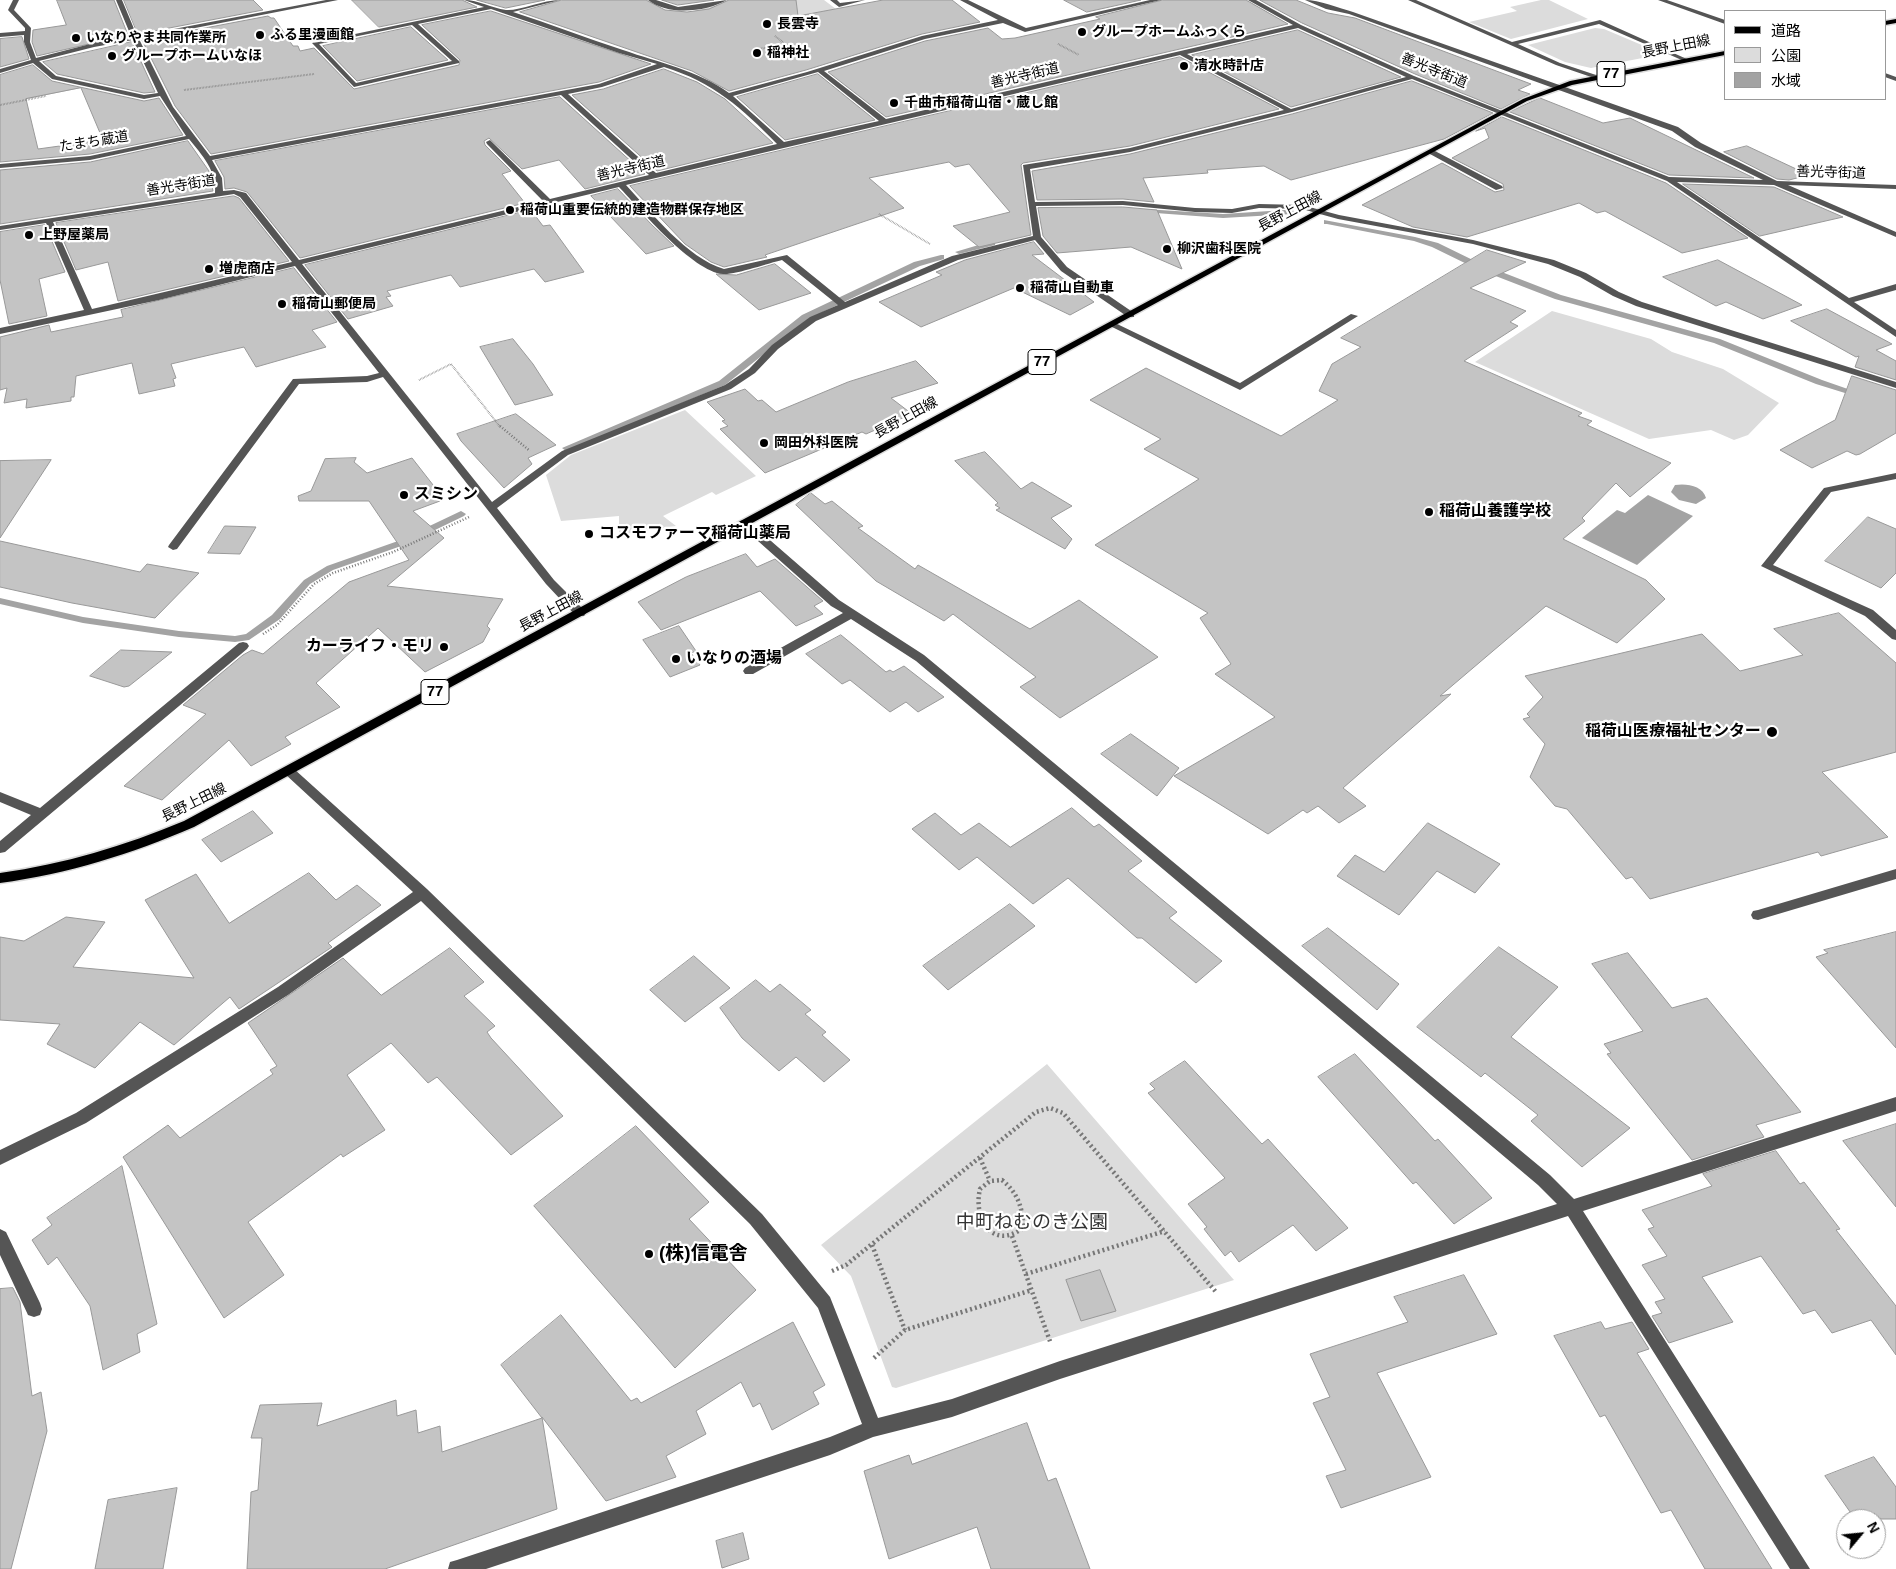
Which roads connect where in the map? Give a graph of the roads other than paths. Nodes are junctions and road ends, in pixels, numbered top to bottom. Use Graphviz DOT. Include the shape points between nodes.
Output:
graph roads {
  1 [pos="16,0"];
  2 [pos="119,0"];
  3 [pos="335,0"];
  4 [pos="467,0"];
  5 [pos="557,0"];
  6 [pos="651,0"];
  7 [pos="724,0"];
  8 [pos="833,0"];
  9 [pos="862,0"];
  10 [pos="963,0"];
  11 [pos="1158,0"];
  12 [pos="1251,0"];
  13 [pos="1308,0"];
  14 [pos="1411,0"];
  15 [pos="1661,0"];
  16 [pos="492,6"];
  17 [pos="510,11"];
  18 [pos="1004,21"];
  19 [pos="1724,22"];
  20 [pos="413,23"];
  21 [pos="1299,26"];
  22 [pos="28,33"];
  23 [pos="0,35"];
  24 [pos="136,37"];
  25 [pos="1511,44"];
  26 [pos="1181,53"];
  27 [pos="1724,53"];
  28 [pos="34,60"];
  29 [pos="1686,60"];
  30 [pos="662,66"];
  31 [pos="819,70"];
  32 [pos="0,71"];
  33 [pos="1412,76"];
  34 [pos="1598,77"];
  35 [pos="1556,88"];
  36 [pos="562,92"];
  37 [pos="161,94"];
  38 [pos="728,95"];
  39 [pos="1290,111"];
  40 [pos="1503,112"];
  41 [pos="884,122"];
  42 [pos="190,137"];
  43 [pos="490,142"];
  44 [pos="782,145"];
  45 [pos="1433,152"];
  46 [pos="209,158"];
  47 [pos="0,166"];
  48 [pos="656,177"];
  49 [pos="1668,179"];
  50 [pos="1780,183"];
  51 [pos="621,185"];
  52 [pos="1896,187"];
  53 [pos="1499,188"];
  54 [pos="219,193"];
  55 [pos="548,202"];
  56 [pos="1032,204"];
  57 [pos="1321,212"];
  58 [pos="48,220"];
  59 [pos="0,228"];
  60 [pos="1036,233"];
  61 [pos="1896,235"];
  62 [pos="297,263"];
  63 [pos="1896,287"];
  64 [pos="1847,301"];
  65 [pos="840,303"];
  66 [pos="89,312"];
  67 [pos="1131,315"];
  68 [pos="1354,316"];
  69 [pos="1112,325"];
  70 [pos="0,331"];
  71 [pos="1896,334"];
  72 [pos="385,374"];
  73 [pos="1896,385"];
  74 [pos="1896,476"];
  75 [pos="491,508"];
  76 [pos="744,523"];
  77 [pos="173,547"];
  78 [pos="580,613"];
  79 [pos="851,614"];
  80 [pos="1896,636"];
  81 [pos="243,646"];
  82 [pos="749,671"];
  83 [pos="289,771"];
  84 [pos="0,797"];
  85 [pos="42,814"];
  86 [pos="0,848"];
  87 [pos="1896,874"];
  88 [pos="0,878"];
  89 [pos="422,893"];
  90 [pos="1758,915"];
  91 [pos="1896,1104"];
  92 [pos="0,1158"];
  93 [pos="1573,1209"];
  94 [pos="0,1237"];
  95 [pos="34,1309"];
  96 [pos="873,1428"];
  97 [pos="457,1569"];
  98 [pos="1800,1569"];
  1 -- 22 [label="street" via="9,11 28,28"];
  2 -- 24 [label="street"];
  3 -- 24 [label="street" via="274,14"];
  4 -- 16 [label="street"];
  5 -- 17 [label="street"];
  6 -- 7 [label="street" via="664,8 680,10"];
  8 -- 9 [label="street" via="839,5"];
  10 -- 18 [label="street"];
  11 -- 18 [label="street" via="1025,30"];
  12 -- 21 [label="street"];
  13 -- 35 [label="street"];
  14 -- 25 [label="street"];
  15 -- 19 [label="street"];
  16 -- 17 [label="street"];
  16 -- 20 [label="street"];
  17 -- 30 [label="street"];
  18 -- 31 [label="street" via="924,37"];
  20 -- 20 [label="street" via="315,43 354,85 458,62"];
  21 -- 26 [label="street, 善光寺街道"];
  21 -- 33 [label="street, 善光寺街道"];
  22 -- 23 [label="street"];
  22 -- 28 [label="street" via="27,42"];
  24 -- 28 [label="street"];
  24 -- 37 [label="street"];
  25 -- 29 [label="street" via="1600,22"];
  25 -- 34 [label="street"];
  26 -- 39 [label="street"];
  26 -- 41 [label="street, 善光寺街道"];
  27 -- 29 [label="main road, 長野上田線 / 77"];
  28 -- 32 [label="street"];
  28 -- 37 [label="street" via="54,78 144,97"];
  29 -- 34 [label="main road, 長野上田線 / 77"];
  30 -- 36 [label="street" via="600,86"];
  30 -- 38 [label="street" via="708,81"];
  31 -- 38 [label="street"];
  31 -- 41 [label="street"];
  33 -- 39 [label="street"];
  33 -- 40 [label="street, 善光寺街道"];
  34 -- 35 [label="main road, 長野上田線 / 77"];
  35 -- 40 [label="main road, 長野上田線 / 77"];
  35 -- 50 [label="street" via="1675,129 1698,145"];
  36 -- 46 [label="street"];
  36 -- 48 [label="street"];
  37 -- 42 [label="street"];
  38 -- 44 [label="street"];
  39 -- 56 [label="street" via="1130,150 1026,167"];
  40 -- 45 [label="main road, 長野上田線 / 77"];
  40 -- 49 [label="street, 善光寺街道"];
  41 -- 44 [label="street, 善光寺街道"];
  42 -- 46 [label="street"];
  42 -- 47 [label="street, たまち蔵道" via="90,158"];
  43 -- 55 [label="street"];
  44 -- 48 [label="street, 善光寺街道"];
  45 -- 53 [label="street"];
  45 -- 57 [label="main road, 長野上田線 / 77"];
  46 -- 54 [label="street" via="220,186"];
  48 -- 51 [label="street, 善光寺街道"];
  49 -- 50 [label="street, 善光寺街道"];
  49 -- 64 [label="street"];
  50 -- 52 [label="street, 善光寺街道"];
  50 -- 61 [label="street"];
  51 -- 55 [label="street, 善光寺街道"];
  51 -- 65 [label="street" via="680,244 715,272 784,257"];
  54 -- 58 [label="street, 善光寺街道"];
  54 -- 62 [label="street, 善光寺街道" via="242,195"];
  55 -- 62 [label="street, 善光寺街道"];
  56 -- 57 [label="street" via="1123,204 1232,211 1259,206 1302,206"];
  56 -- 60 [label="street"];
  57 -- 67 [label="main road, 長野上田線 / 77"];
  57 -- 73 [label="street" via="1513,251 1552,262 1583,274 1639,304"];
  58 -- 59 [label="street, 善光寺街道"];
  58 -- 66 [label="street"];
  60 -- 65 [label="street" via="955,258"];
  60 -- 67 [label="street" via="1064,269"];
  62 -- 66 [label="street"];
  62 -- 72 [label="street"];
  63 -- 64 [label="street"];
  64 -- 71 [label="street"];
  65 -- 75 [label="street" via="775,347 752,371 728,387 565,453"];
  66 -- 70 [label="street"];
  67 -- 69 [label="main road, 長野上田線 / 77"];
  68 -- 69 [label="street" via="1240,387"];
  69 -- 76 [label="main road, 長野上田線 / 77"];
  72 -- 75 [label="street"];
  72 -- 77 [label="street" via="367,379 296,382"];
  74 -- 80 [label="street" via="1828,490 1766,566 1869,613"];
  75 -- 78 [label="street" via="550,582"];
  76 -- 78 [label="main road, 長野上田線 / 77"];
  76 -- 79 [label="street"];
  78 -- 83 [label="main road, 長野上田線 / 77"];
  79 -- 82 [label="street"];
  79 -- 93 [label="street" via="920,658 1544,1180"];
  81 -- 85 [label="street"];
  83 -- 88 [label="main road, 長野上田線 / 77" via="189,824 155,838 61,869"];
  83 -- 89 [label="street"];
  84 -- 85 [label="street"];
  85 -- 86 [label="street"];
  87 -- 90 [label="street"];
  89 -- 92 [label="street" via="283,991 98,1108"];
  89 -- 96 [label="street" via="756,1219 824,1304"];
  91 -- 93 [label="street"];
  93 -- 96 [label="street" via="1060,1370 952,1408"];
  93 -- 98 [label="street"];
  94 -- 95 [label="street"];
  96 -- 97 [label="street" via="830,1446"];
}
